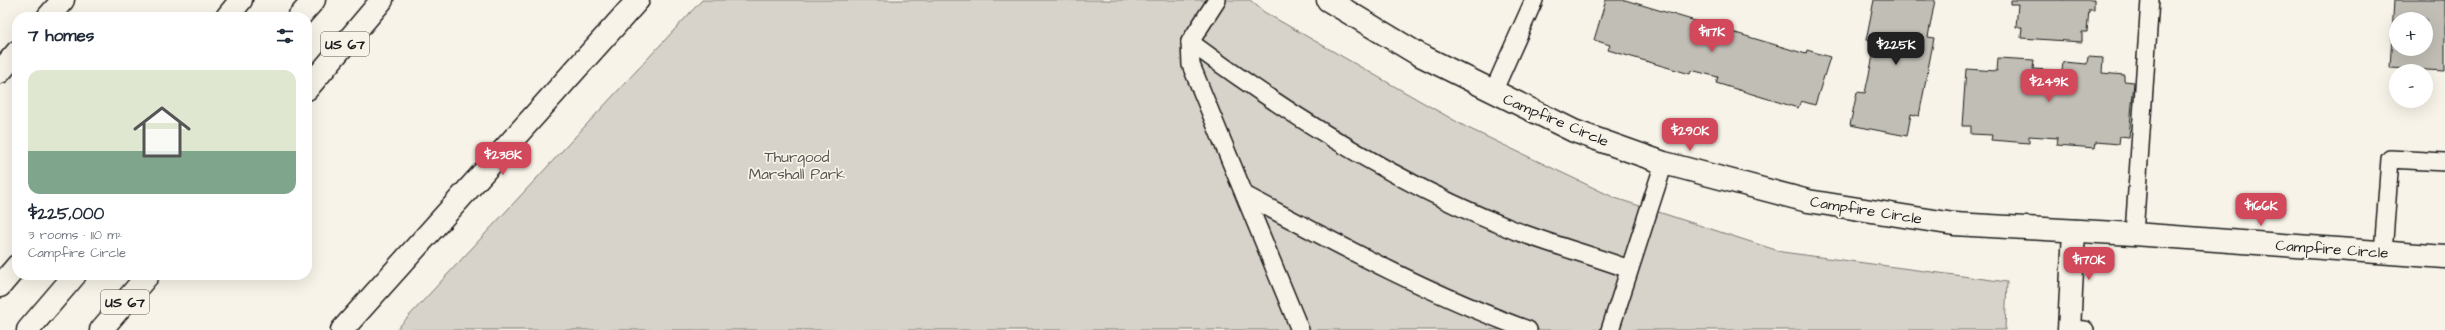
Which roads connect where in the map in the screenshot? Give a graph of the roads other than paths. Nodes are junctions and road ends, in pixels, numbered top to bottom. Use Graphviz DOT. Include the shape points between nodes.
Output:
graph roads {
  1 [pos="63,0"];
  2 [pos="241,0"];
  3 [pos="314,0"];
  4 [pos="382,0"];
  5 [pos="638,0"];
  6 [pos="1217,0"];
  7 [pos="1328,0"];
  8 [pos="1534,0"];
  9 [pos="2150,0"];
  10 [pos="52,12"];
  11 [pos="231,12"];
  12 [pos="303,12"];
  13 [pos="1190,42"];
  14 [pos="12,58"];
  15 [pos="0,72"];
  16 [pos="312,83"];
  17 [pos="1493,92"];
  18 [pos="2445,162"];
  19 [pos="1664,163"];
  20 [pos="1245,196"];
  21 [pos="2074,230"];
  22 [pos="2134,234"];
  23 [pos="2383,253"];
  24 [pos="2445,257"];
  25 [pos="1629,269"];
  26 [pos="12,272"];
  27 [pos="71,280"];
  28 [pos="144,280"];
  29 [pos="0,286"];
  30 [pos="28,330"];
  31 [pos="101,330"];
  32 [pos="342,330"];
  33 [pos="1300,330"];
  34 [pos="1528,330"];
  35 [pos="1610,330"];
  36 [pos="2075,330"];
  1 -- 10 [label="main road"];
  2 -- 11 [label="main road"];
  3 -- 12 [label="main road"];
  4 -- 16 [label="main road, US 67"];
  5 -- 32 [label="main road"];
  6 -- 13 [label="lane"];
  7 -- 17 [label="main road, Campfire Circle" via="1418,54"];
  8 -- 17 [label="lane"];
  9 -- 22 [label="lane"];
  13 -- 20 [label="lane" via="1190,65"];
  13 -- 25 [label="lane" via="1257,92 1395,175 1511,229"];
  14 -- 15 [label="main road"];
  17 -- 19 [label="main road, Campfire Circle" via="1574,131"];
  18 -- 23 [label="lane" via="2390,159"];
  19 -- 21 [label="main road, Campfire Circle" via="1808,201 1954,224"];
  19 -- 25 [label="lane"];
  20 -- 33 [label="lane"];
  20 -- 34 [label="lane" via="1369,261 1482,313"];
  21 -- 22 [label="main road, Campfire Circle"];
  21 -- 36 [label="main road"];
  22 -- 23 [label="main road, Campfire Circle"];
  23 -- 24 [label="main road, Campfire Circle"];
  25 -- 35 [label="lane"];
  26 -- 29 [label="main road"];
  27 -- 30 [label="main road"];
  28 -- 31 [label="main road, US 67"];
}
